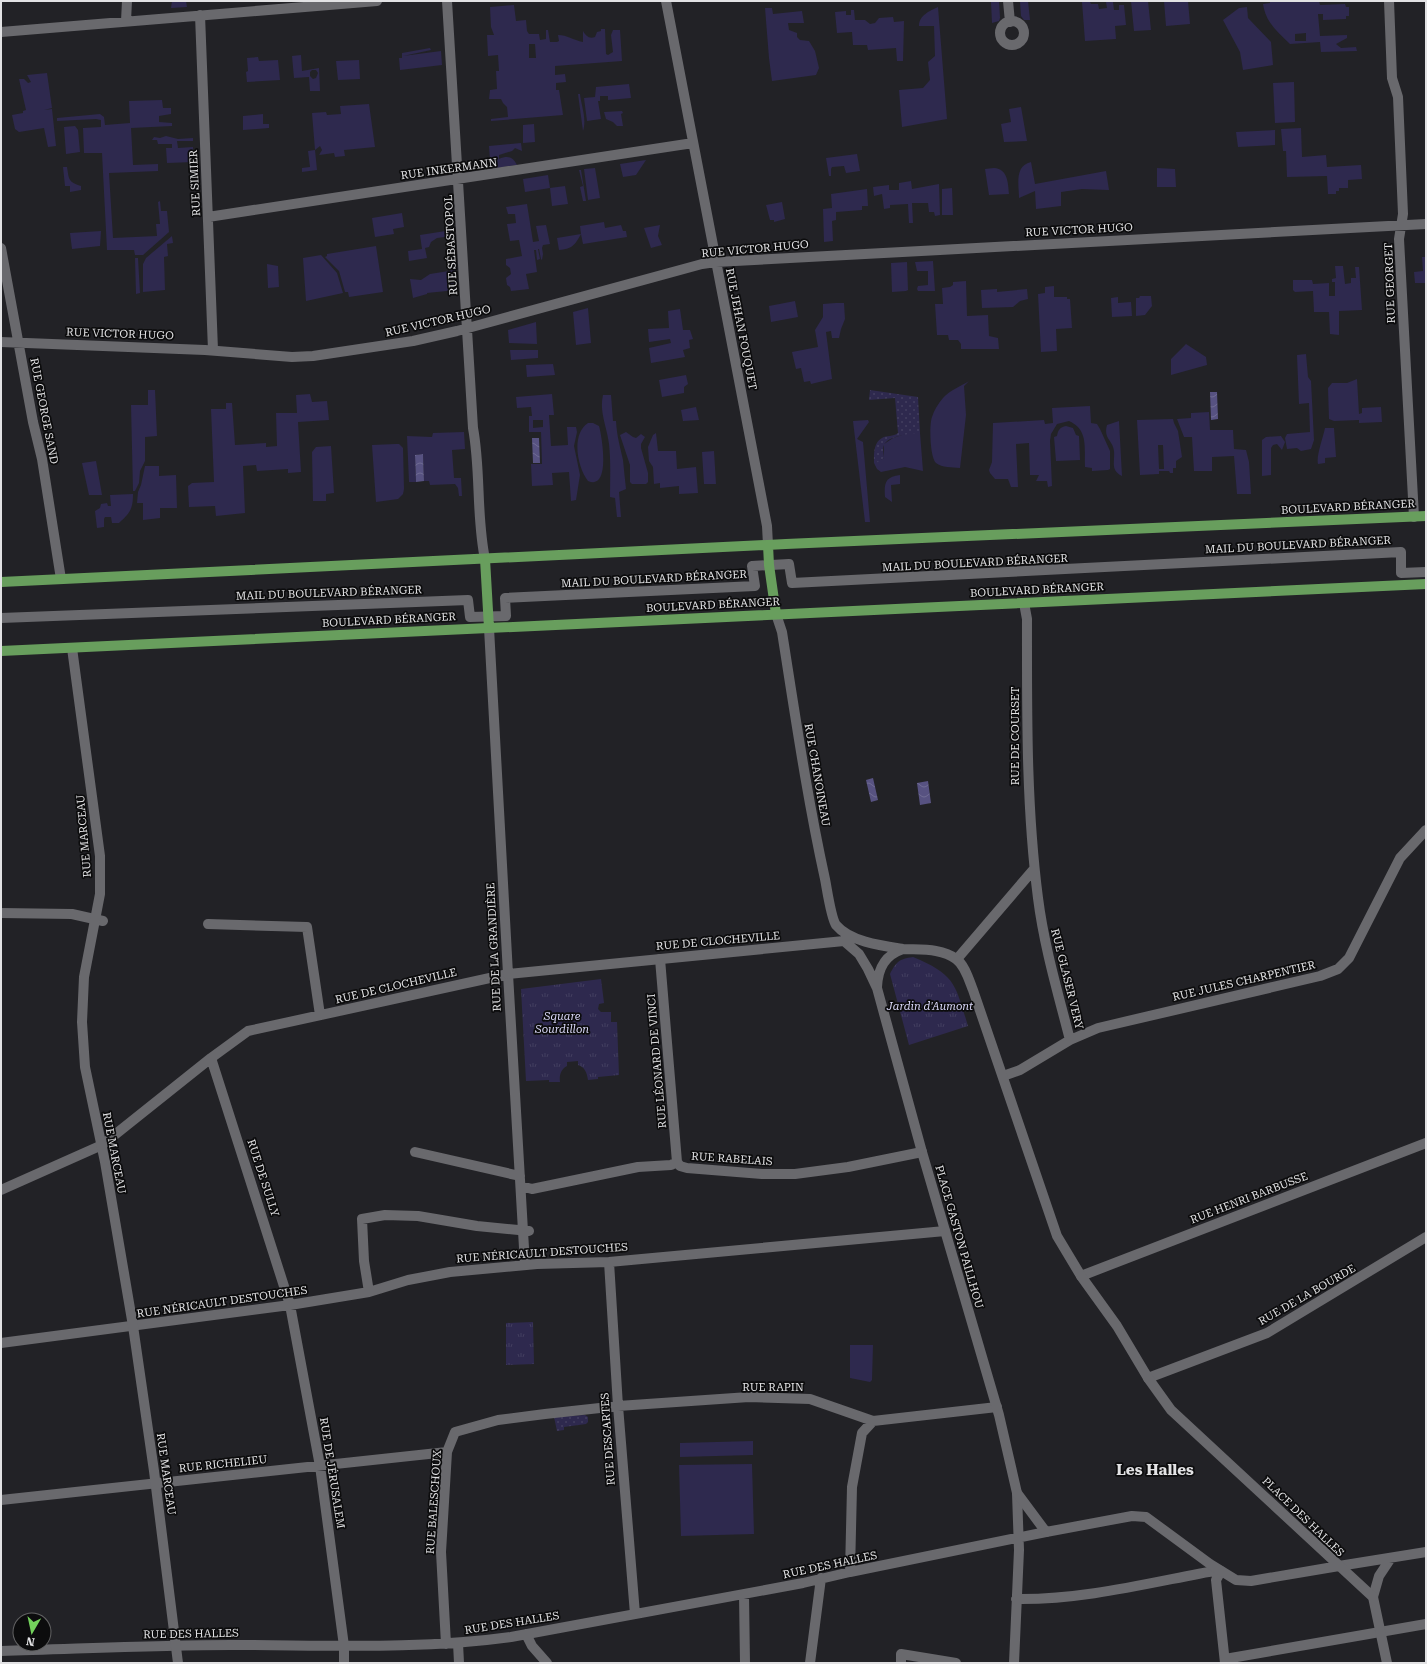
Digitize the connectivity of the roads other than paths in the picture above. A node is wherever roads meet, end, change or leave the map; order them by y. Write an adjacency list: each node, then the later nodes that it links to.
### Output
1 (127, 1): 9 (street)
2 (377, 1): 7 (street)
3 (447, 1): 13 (street, RUE SÉBASTOPOL)
4 (666, 1): 12 (street, RUE JEHAN FOUQUET)
5 (1008, 1): 10 (street)
6 (1389, 1): 16 (street, RUE GEORGET)
7 (299, 4): 8 (street)
8 (200, 15): 9 (street); 14 (street, RUE SIMIER)
9 (126, 21): 11 (street)
10 (1010, 22): 10 (street)
11 (1, 32)
12 (693, 144): 13 (street, RUE INKERMANN); 18 (street, RUE JEHAN FOUQUET)
13 (458, 180): 14 (street, RUE INKERMANN); 19 (street, RUE SÉBASTOPOL)
14 (208, 217): 22 (street, RUE SIMIER)
15 (1426, 224): 16 (street, RUE VICTOR HUGO)
16 (1402, 226): 18 (street, RUE VICTOR HUGO); 23 (street, RUE GEORGET)
17 (1, 248): 21 (street, RUE GEORGE SAND)
18 (716, 262): 19 (street, RUE VICTOR HUGO); 25 (street, RUE JEHAN FOUQUET)
19 (467, 328): 22 (street, RUE VICTOR HUGO); 26 (street, RUE SÉBASTOPOL)
20 (1, 342): 21 (street, RUE VICTOR HUGO)
21 (19, 343): 22 (street, RUE VICTOR HUGO); 29 (street, RUE GEORGE SAND)
22 (213, 350)
23 (1414, 517): 24 (main road, BOULEVARD BÉRANGER); 25 (main road, BOULEVARD BÉRANGER)
24 (1426, 517)
25 (768, 545): 26 (main road, BOULEVARD BÉRANGER); 27 (main road)
26 (485, 559): 29 (main road, BOULEVARD BÉRANGER); 34 (main road)
27 (769, 565): 28 (street, MAIL DU BOULEVARD BÉRANGER); 33 (main road); 34 (street, MAIL DU BOULEVARD BÉRANGER)
28 (1426, 572)
29 (61, 579): 30 (main road, BOULEVARD BÉRANGER)
30 (1, 582)
31 (1426, 584): 32 (main road, BOULEVARD BÉRANGER)
32 (1024, 602): 33 (main road, BOULEVARD BÉRANGER); 40 (street, RUE DE COURSET)
33 (776, 614): 36 (main road, BOULEVARD BÉRANGER); 45 (street, RUE CHANOINEAU)
34 (488, 617): 35 (street, MAIL DU BOULEVARD BÉRANGER); 36 (main road)
35 (1, 618)
36 (489, 628): 37 (main road, BOULEVARD BÉRANGER); 49 (street, RUE DE LA GRANDIÈRE)
37 (72, 648): 38 (main road, BOULEVARD BÉRANGER); 42 (street, RUE MARCEAU)
38 (1, 651)
39 (1426, 830): 52 (street, RUE JULES CHARPENTIER)
40 (1034, 869): 43 (street, RUE DE COURSET); 48 (street)
41 (1, 913): 42 (street)
42 (100, 921): 55 (street, RUE MARCEAU)
43 (1042, 923): 52 (street, RUE GLASER VERY)
44 (208, 924): 51 (street)
45 (845, 938): 46 (street); 47 (street, RUE DE CLOCHEVILLE); 50 (street, PLACE GASTON PAILLHOU)
46 (903, 949): 48 (street); 50 (street, PLACE GASTON PAILLHOU)
47 (660, 959): 49 (street, RUE DE CLOCHEVILLE); 59 (street, RUE LÉONARD DE VINCI)
48 (957, 959): 54 (street)
49 (508, 974): 51 (street, RUE DE CLOCHEVILLE); 60 (street, RUE DE LA GRANDIÈRE)
50 (877, 988): 58 (street, PLACE GASTON PAILLHOU)
51 (320, 1015): 53 (street, RUE DE CLOCHEVILLE)
52 (1070, 1040): 54 (street, RUE JULES CHARPENTIER)
53 (211, 1058): 55 (street, RUE DE CLOCHEVILLE); 70 (street, RUE DE SULLY)
54 (1003, 1076): 68 (street)
55 (104, 1143): 62 (street, RUE DE CLOCHEVILLE); 71 (street, RUE MARCEAU)
56 (1426, 1143): 68 (street, RUE HENRI BARBUSSE)
57 (415, 1152): 60 (street)
58 (922, 1152): 59 (street, RUE RABELAIS); 64 (street, PLACE GASTON PAILLHOU)
59 (677, 1162): 61 (street, RUE RABELAIS)
60 (520, 1176): 61 (street, RUE DE LA GRANDIÈRE)
61 (521, 1186): 63 (street, RUE DE LA GRANDIÈRE)
62 (1, 1190)
63 (527, 1231): 67 (street, RUE DE LA GRANDIÈRE); 69 (street)
64 (945, 1232): 66 (street, RUE NÉRICAULT DESTOUCHES); 75 (street, PLACE GASTON PAILLHOU)
65 (1426, 1237): 73 (street, RUE DE LA BOURDE)
66 (609, 1262): 67 (street, RUE NÉRICAULT DESTOUCHES); 74 (street, RUE DESCARTES)
67 (525, 1265): 69 (street, RUE NÉRICAULT DESTOUCHES)
68 (1081, 1276): 73 (street)
69 (369, 1292): 70 (street, RUE NÉRICAULT DESTOUCHES)
70 (290, 1305): 71 (street, RUE NÉRICAULT DESTOUCHES); 78 (street, RUE DE JÉRUSALEM)
71 (133, 1326): 72 (street, RUE NÉRICAULT DESTOUCHES); 79 (street, RUE MARCEAU)
72 (1, 1343)
73 (1148, 1378): 86 (street, PLACE DES HALLES)
74 (618, 1406): 76 (street, RUE RAPIN); 77 (street, RUE BALESCHOUX); 93 (street, RUE DESCARTES)
75 (997, 1407): 76 (street, RUE RAPIN); 80 (street, PLACE GASTON PAILLHOU)
76 (873, 1421): 88 (street)
77 (447, 1452): 78 (street, RUE RICHELIEU); 98 (street, RUE BALESCHOUX)
78 (320, 1466): 79 (street, RUE RICHELIEU); 100 (street, RUE DE JÉRUSALEM)
79 (156, 1484): 81 (street, RUE RICHELIEU); 99 (street, RUE MARCEAU)
80 (1017, 1493): 82 (street, PLACE GASTON PAILLHOU); 83 (street, PLACE GASTON PAILLHOU)
81 (1, 1500)
82 (1046, 1532): 83 (street, PLACE DES HALLES); 87 (street, PLACE DES HALLES)
83 (1019, 1538): 88 (street, RUE DES HALLES); 92 (street, PLACE GASTON PAILLHOU)
84 (1426, 1552): 85 (street)
85 (1391, 1558): 86 (street); 91 (street)
86 (1338, 1566): 87 (street, PLACE DES HALLES); 91 (street)
87 (1220, 1570): 92 (street); 102 (street)
88 (850, 1572): 89 (street, RUE DES HALLES)
89 (822, 1578): 90 (street, RUE DES HALLES); 108 (street)
90 (744, 1595): 93 (street, RUE DES HALLES); 107 (street)
91 (1373, 1597): 95 (street)
92 (1016, 1599): 111 (street, PLACE GASTON PAILLHOU)
93 (634, 1614): 96 (street, RUE DES HALLES)
94 (1426, 1624): 95 (street)
95 (1380, 1632): 102 (street); 112 (street)
96 (526, 1634): 97 (street, RUE DES HALLES); 106 (street)
97 (458, 1643): 98 (street, RUE DES HALLES); 105 (street)
98 (446, 1644): 100 (street, RUE DES HALLES)
99 (176, 1646): 100 (street, RUE DES HALLES); 101 (street, RUE DES HALLES); 103 (street, RUE MARCEAU)
100 (344, 1646): 104 (street, RUE DE JÉRUSALEM)
101 (1, 1651)
102 (1225, 1661)
103 (178, 1663)
104 (344, 1663)
105 (460, 1663)
106 (547, 1663)
107 (744, 1663)
108 (810, 1663)
109 (901, 1663): 110 (street)
110 (956, 1663)
111 (1014, 1663)
112 (1387, 1663)

